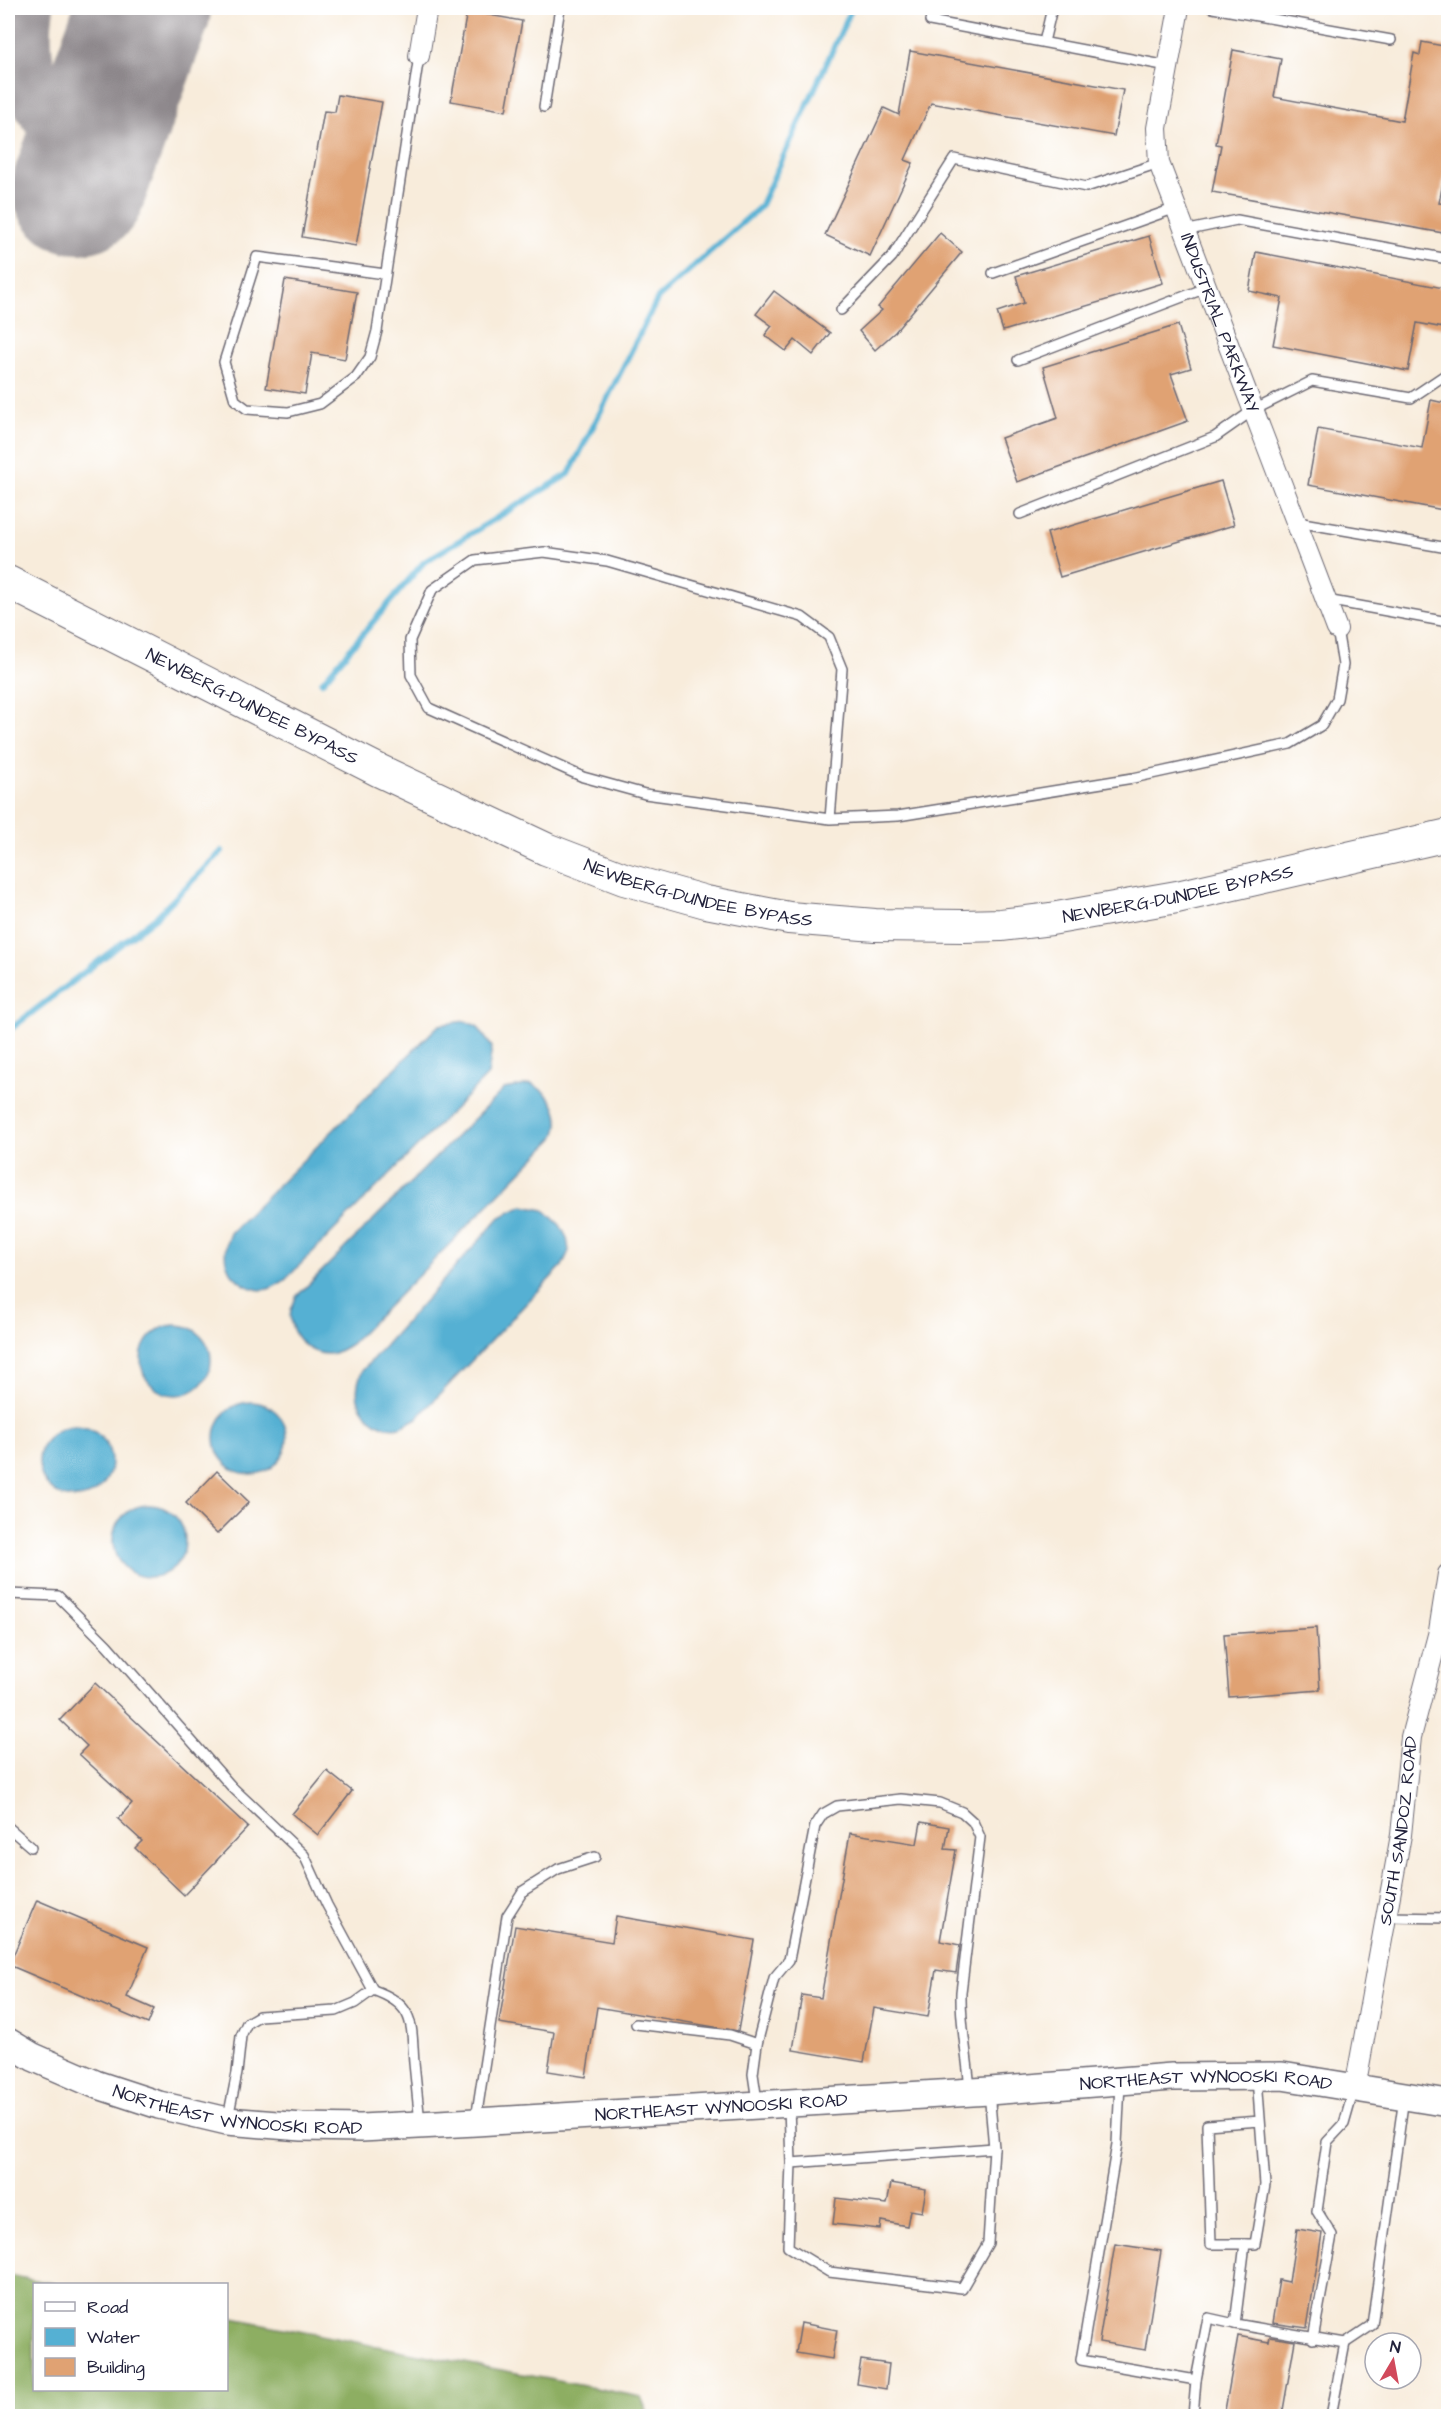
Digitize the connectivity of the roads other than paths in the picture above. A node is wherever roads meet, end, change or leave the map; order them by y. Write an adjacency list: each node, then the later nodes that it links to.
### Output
1 (427, 8): 9 (street)
2 (560, 8): 11 (lane)
3 (933, 8): 8 (lane)
4 (1052, 8): 8 (lane)
5 (1179, 8): 10 (street, INDUSTRIAL PARKWAY)
6 (1213, 8): 7 (lane)
7 (1391, 40)
8 (1044, 42): 10 (lane)
9 (419, 56): 17 (lane)
10 (1168, 66): 12 (street, INDUSTRIAL PARKWAY)
11 (544, 107)
12 (1159, 162): 13 (street, INDUSTRIAL PARKWAY); 19 (lane)
13 (1176, 208): 14 (street, INDUSTRIAL PARKWAY); 16 (lane)
14 (1184, 231): 15 (lane); 18 (street, INDUSTRIAL PARKWAY)
15 (1449, 259)
16 (993, 273)
17 (385, 274): 17 (lane)
18 (1206, 288): 20 (lane); 22 (street, INDUSTRIAL PARKWAY)
19 (841, 310)
20 (1018, 360)
21 (1449, 374): 22 (lane)
22 (1252, 411): 23 (lane); 24 (street, INDUSTRIAL PARKWAY)
23 (1020, 514)
24 (1295, 522): 25 (lane); 27 (street, INDUSTRIAL PARKWAY)
25 (1449, 548)
26 (8, 582): 31 (highway, NEWBERG-DUNDEE BYPASS)
27 (1326, 600): 28 (lane); 29 (street, INDUSTRIAL PARKWAY)
28 (1449, 622)
29 (1337, 629): 30 (lane)
30 (830, 819): 30 (lane)
31 (1449, 835)
32 (1449, 1574): 34 (street, SOUTH SANDOZ ROAD)
33 (8, 1594): 40 (lane)
34 (1444, 1632): 38 (street, SOUTH SANDOZ ROAD)
35 (8, 1827): 36 (lane)
36 (32, 1846)
37 (595, 1857): 54 (lane)
38 (1386, 1917): 39 (lane); 46 (street, SOUTH SANDOZ ROAD)
39 (1449, 1918)
40 (373, 1990): 52 (lane); 55 (lane)
41 (636, 2024): 43 (lane)
42 (8, 2042): 52 (main road, NORTHEAST WYNOOSKI ROAD)
43 (757, 2044): 47 (lane); 51 (lane)
44 (1257, 2076): 45 (main road, NORTHEAST WYNOOSKI ROAD); 46 (main road, NORTHEAST WYNOOSKI ROAD); 53 (lane)
45 (1120, 2081): 47 (main road, NORTHEAST WYNOOSKI ROAD); 62 (lane)
46 (1355, 2088): 48 (main road, NORTHEAST WYNOOSKI ROAD); 60 (lane)
47 (979, 2091): 49 (main road, NORTHEAST WYNOOSKI ROAD); 56 (lane)
48 (1405, 2095): 50 (main road, NORTHEAST WYNOOSKI ROAD); 61 (lane)
49 (788, 2102): 51 (main road, NORTHEAST WYNOOSKI ROAD); 57 (lane)
50 (1449, 2103)
51 (758, 2104): 54 (main road, NORTHEAST WYNOOSKI ROAD)
52 (227, 2121): 55 (main road, NORTHEAST WYNOOSKI ROAD)
53 (1260, 2121): 58 (lane); 58 (lane)
54 (476, 2122): 55 (main road, NORTHEAST WYNOOSKI ROAD)
55 (420, 2125)
56 (994, 2148): 57 (lane); 57 (lane)
57 (791, 2163)
58 (1245, 2244): 59 (lane)
59 (1235, 2324): 60 (lane); 62 (lane)
60 (1313, 2338): 61 (lane)
61 (1345, 2343): 64 (lane)
62 (1196, 2380): 63 (lane)
63 (1193, 2416)
64 (1331, 2416)

